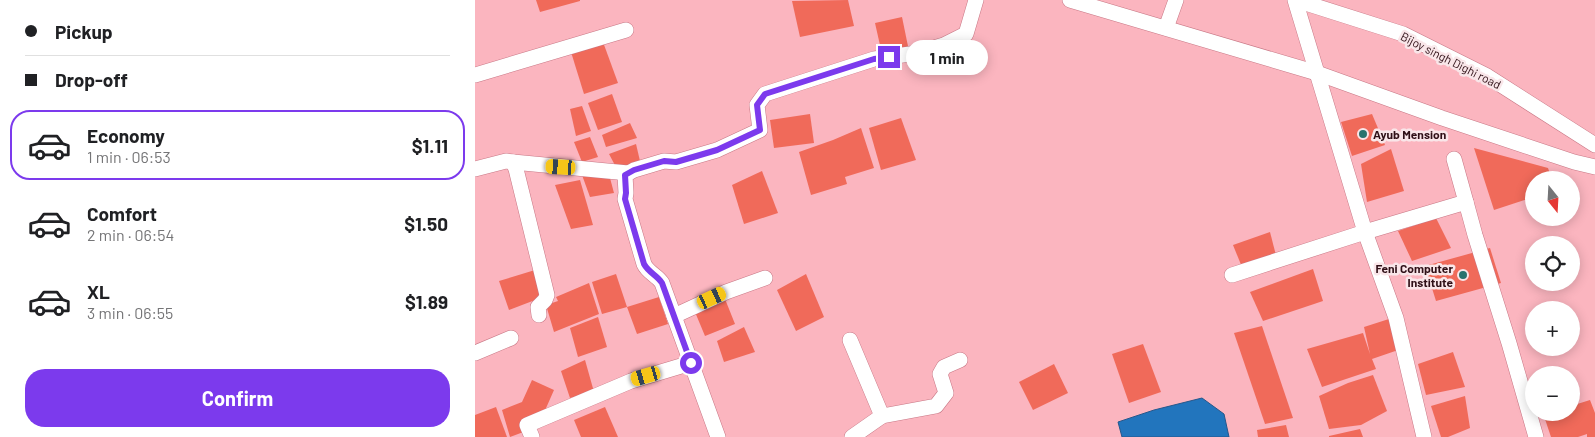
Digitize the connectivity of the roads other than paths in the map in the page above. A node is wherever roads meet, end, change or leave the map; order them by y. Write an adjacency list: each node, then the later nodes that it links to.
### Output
1 (976, 0): 14 (street)
2 (1070, 0): 5 (street)
3 (1176, 0): 5 (street)
4 (1295, 0): 7 (street); 9 (street, Bijoy singh Dighi road)
5 (1166, 28): 7 (street)
6 (626, 30): 8 (street)
7 (1317, 73): 12 (street); 16 (street)
8 (475, 75)
9 (1595, 145)
10 (1454, 159): 15 (street)
11 (513, 162): 13 (street); 14 (street); 19 (street)
12 (1595, 167)
13 (475, 169)
14 (628, 172): 20 (street)
15 (1466, 202): 16 (street); 31 (street)
16 (1365, 232): 17 (street); 30 (street)
17 (1232, 275)
18 (765, 278): 20 (street)
19 (539, 315)
20 (675, 316): 25 (street)
21 (511, 338): 23 (street)
22 (850, 340): 26 (street)
23 (475, 353)
24 (961, 360): 26 (street)
25 (691, 363): 27 (street); 28 (street)
26 (882, 416): 29 (street)
27 (532, 437)
28 (718, 437)
29 (852, 437)
30 (1424, 437)
31 (1536, 437)

